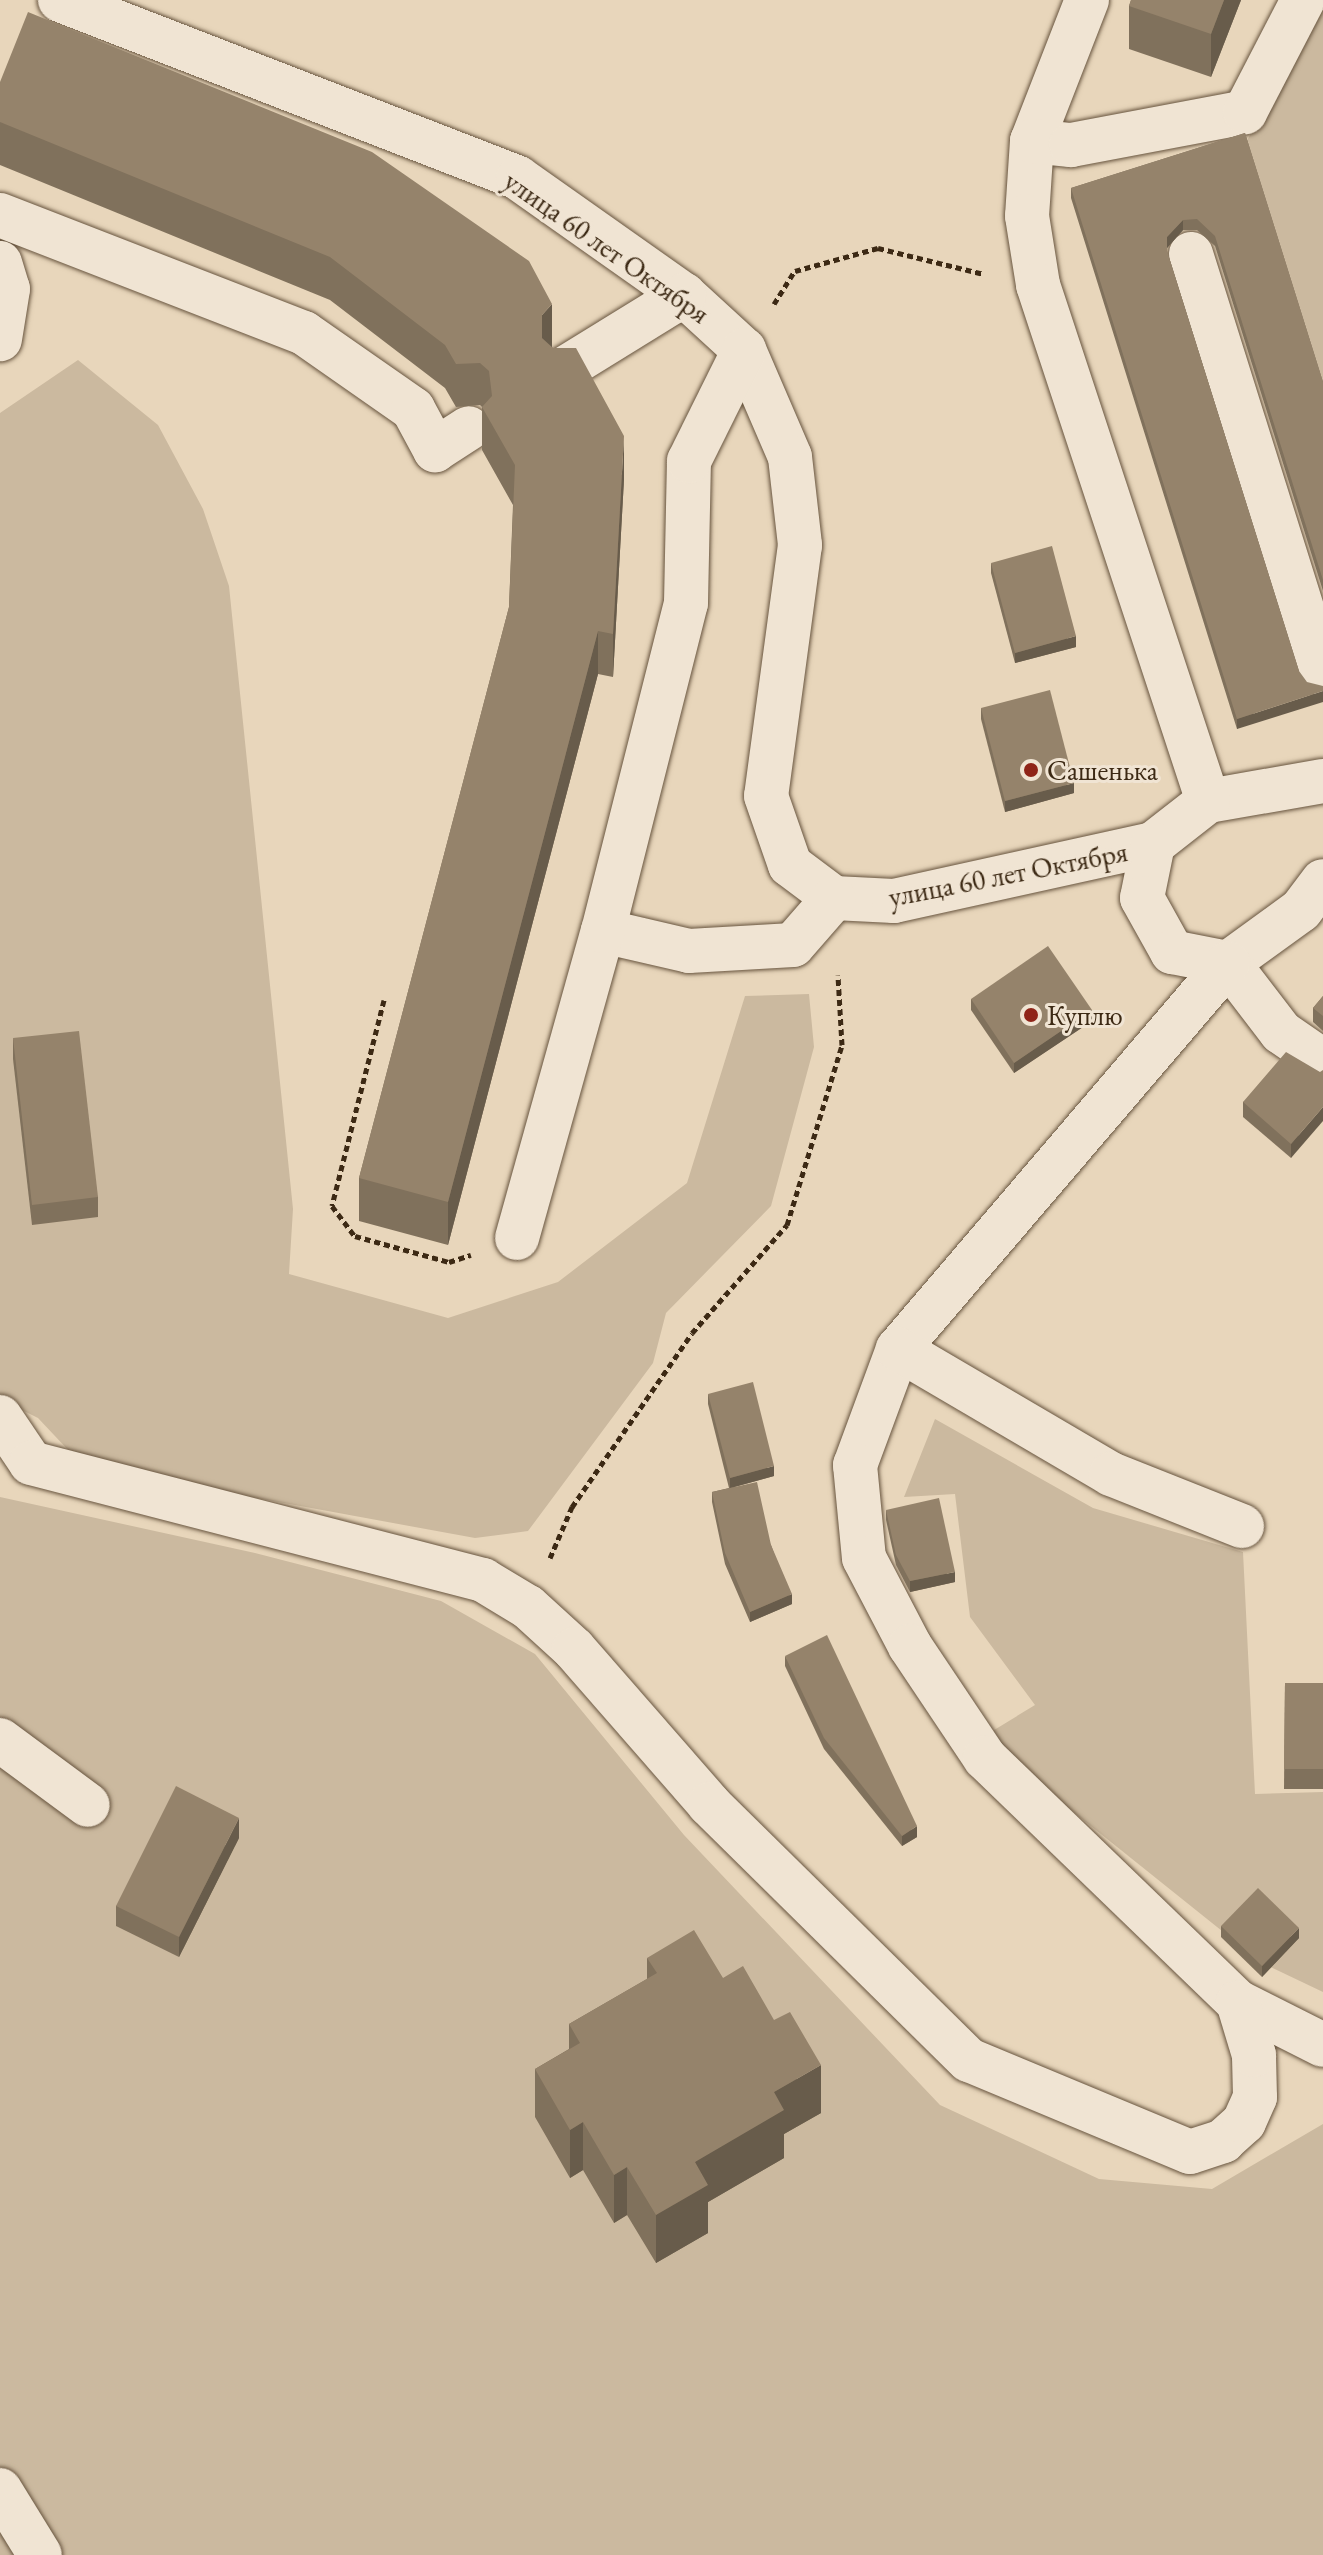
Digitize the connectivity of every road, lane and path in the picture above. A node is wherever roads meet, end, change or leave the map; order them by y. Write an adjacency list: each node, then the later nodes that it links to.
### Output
1 (60, 0): 9 (street, улица 60 лет Октября)
2 (1087, 0): 4 (street)
3 (1303, 0): 4 (street)
4 (1032, 141): 16 (street)
5 (0, 215): 13 (street)
6 (1191, 254): 14 (street)
7 (0, 263): 10 (street)
8 (993, 277): 11 (path)
9 (684, 295): 11 (street, улица 60 лет Октября); 12 (street)
10 (0, 339)
11 (744, 350): 19 (street, улица 60 лет Октября); 20 (street)
12 (564, 369)
13 (469, 428)
14 (1323, 674)
15 (1323, 781): 16 (street)
16 (1208, 801): 17 (street)
17 (1153, 844): 19 (street, улица 60 лет Октября); 21 (street)
18 (1323, 881): 21 (street)
19 (834, 898): 20 (street); 29 (path)
20 (603, 931): 24 (street)
21 (1228, 963): 23 (street); 25 (street)
22 (384, 1000): 24 (path)
23 (1323, 1061)
24 (517, 1238)
25 (898, 1349): 28 (street); 32 (street)
26 (0, 1417): 27 (street)
27 (10, 1469): 29 (street)
28 (1242, 1526)
29 (528, 1607): 32 (street)
30 (0, 1740): 31 (street)
31 (88, 1805)
32 (1238, 2002): 33 (street)
33 (1323, 2045)
34 (0, 2490): 35 (street)
35 (40, 2555)

